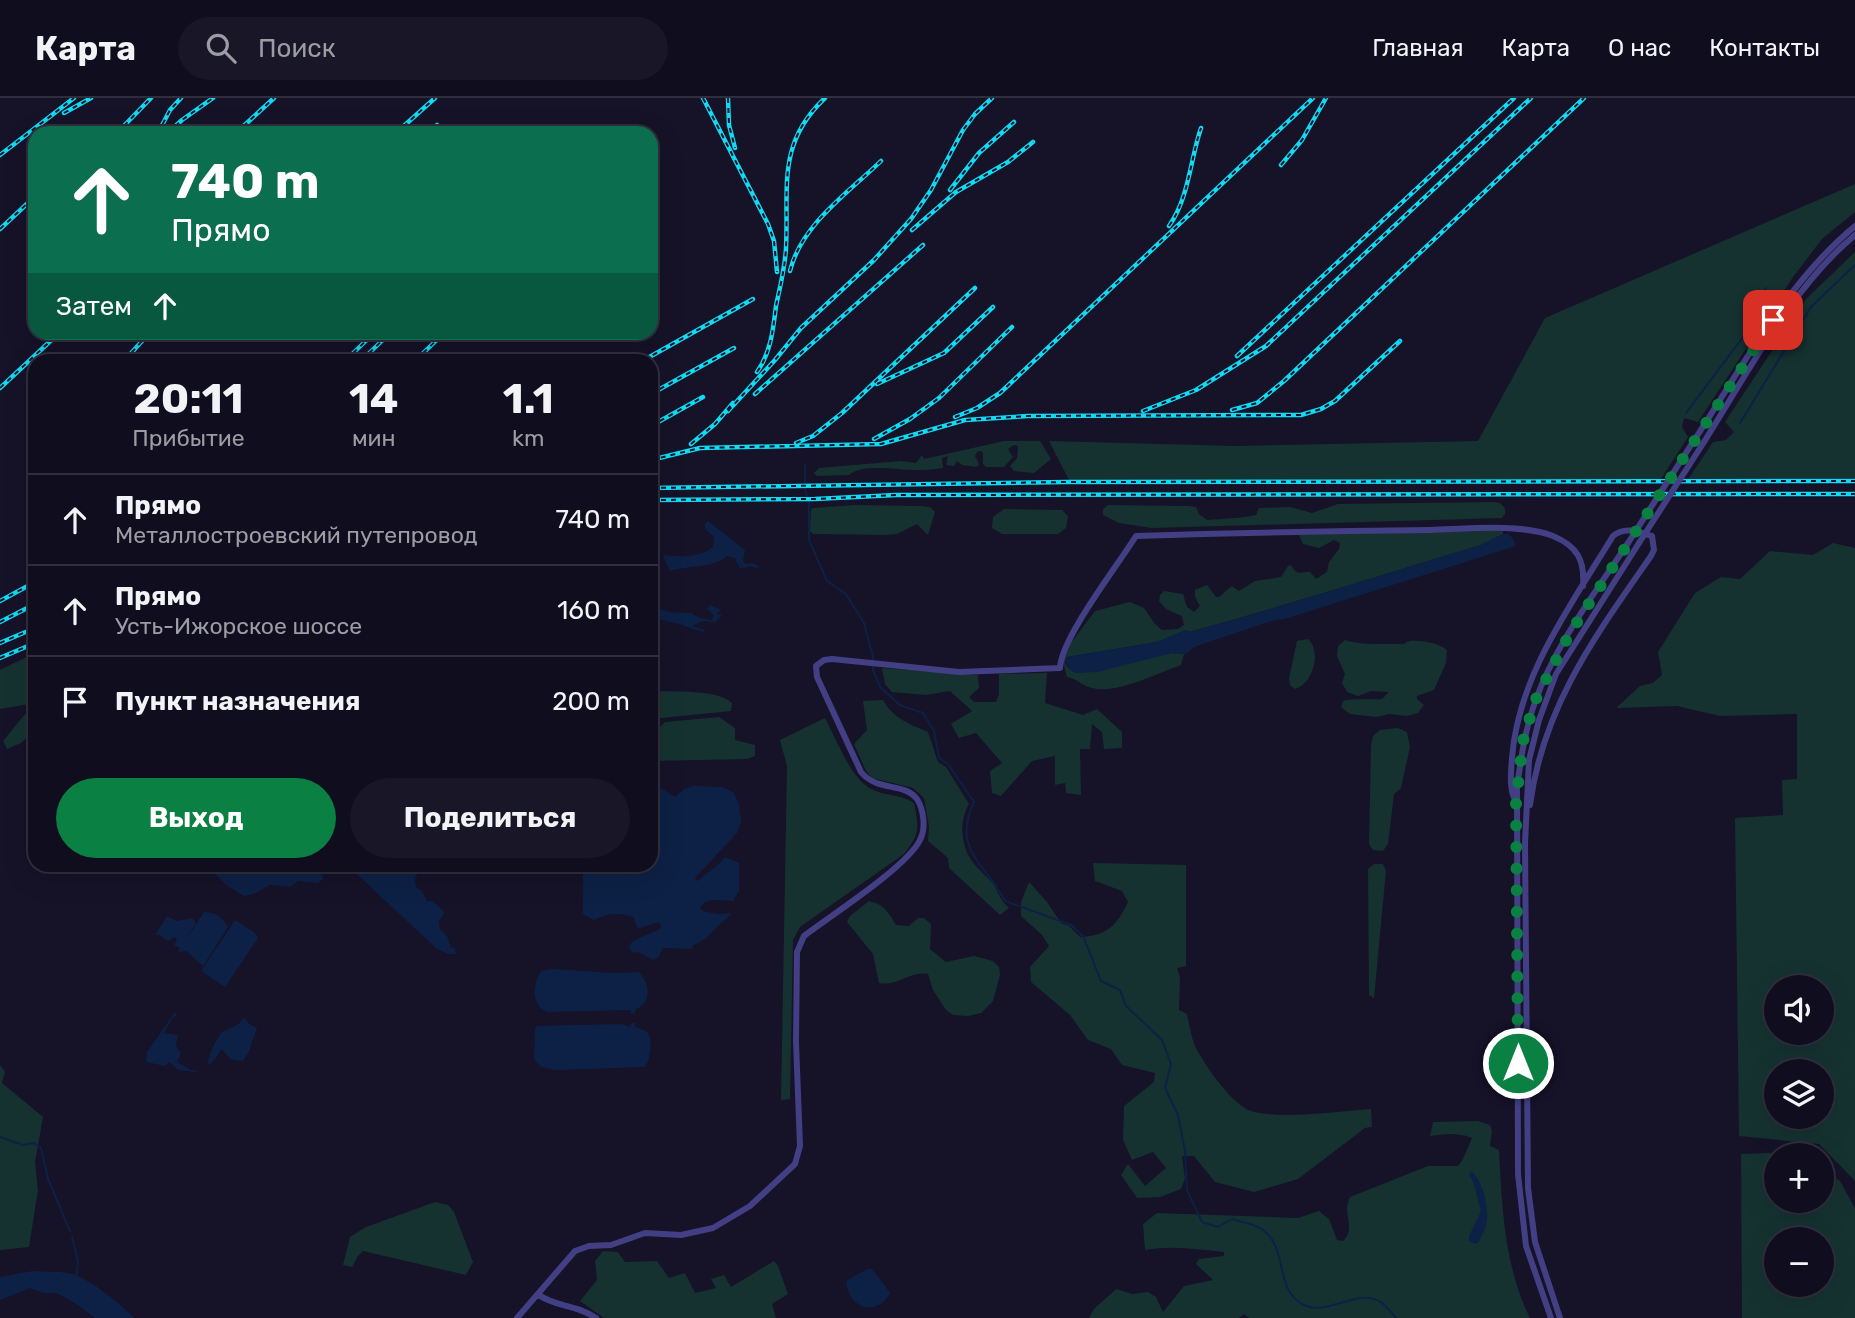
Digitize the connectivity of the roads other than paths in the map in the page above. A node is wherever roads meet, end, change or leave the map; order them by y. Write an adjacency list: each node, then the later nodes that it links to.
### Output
1 (1855, 226): 6 (street, bridge)
2 (1855, 235): 7 (street, bridge)
3 (1581, 560): 4 (street); 5 (street); 8 (street)
4 (1598, 560): 5 (street); 7 (street)
5 (1583, 586): 6 (street)
6 (1516, 802): 11 (street)
7 (1525, 816): 12 (street)
8 (539, 1295): 9 (street); 10 (street)
9 (517, 1318)
10 (596, 1318)
11 (1551, 1318)
12 (1560, 1318)

